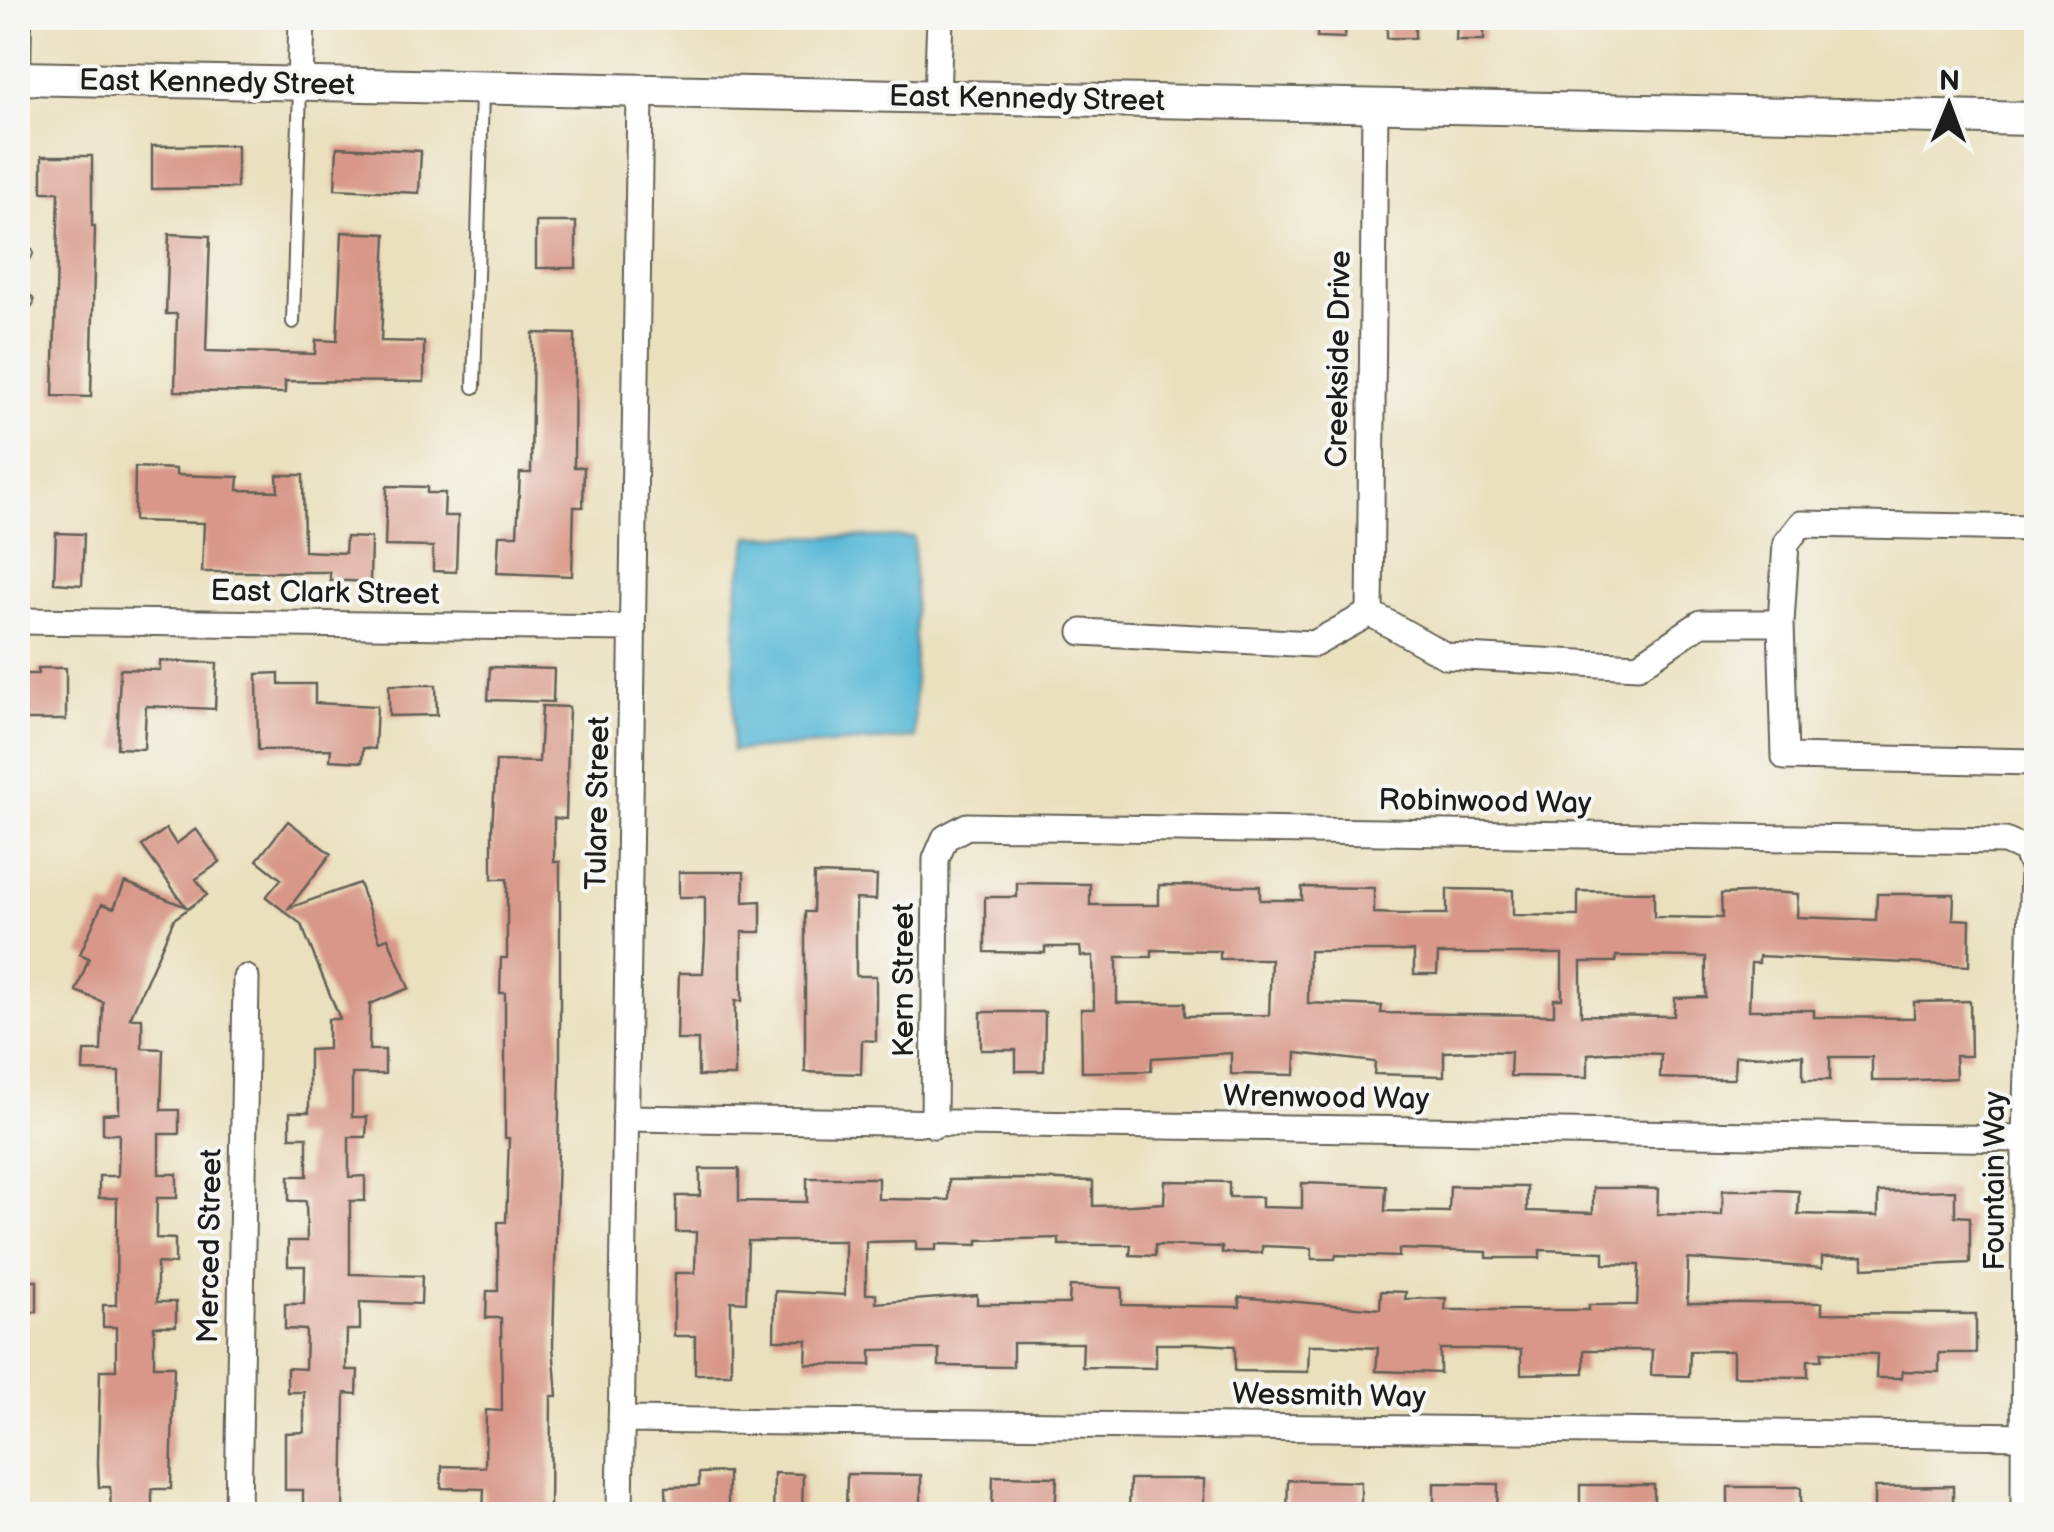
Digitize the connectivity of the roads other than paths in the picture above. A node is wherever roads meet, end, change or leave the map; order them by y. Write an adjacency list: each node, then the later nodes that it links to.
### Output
1 (26, 18): 4 (lane)
2 (302, 18): 5 (street)
3 (940, 18): 8 (street)
4 (21, 78): 5 (street, East Kennedy Street)
5 (300, 84): 6 (street, East Kennedy Street); 11 (lane)
6 (482, 88): 7 (street, East Kennedy Street); 12 (lane)
7 (640, 92): 8 (street, East Kennedy Street); 17 (street, Tulare Street)
8 (938, 96): 9 (street, East Kennedy Street)
9 (1375, 106): 10 (street, East Kennedy Street); 14 (street, Creekside Drive)
10 (2036, 119)
11 (292, 322)
12 (474, 386)
13 (2036, 528): 16 (street)
14 (1370, 612): 16 (street); 18 (street)
15 (18, 621): 17 (street, East Clark Street)
16 (1781, 624): 19 (street)
17 (632, 628): 23 (street, Tulare Street)
18 (1082, 632)
19 (2036, 762)
20 (944, 838): 21 (street, Robinwood Way); 24 (street, Kern Street)
21 (2025, 850): 25 (street, Fountain Way)
22 (246, 978): 28 (street, Merced Street)
23 (625, 1118): 24 (street, Wrenwood Way); 26 (street, Tulare Street)
24 (934, 1125): 25 (street, Wrenwood Way)
25 (2025, 1139): 27 (street, Fountain Way)
26 (622, 1420): 27 (street, Wessmith Way); 29 (street, Tulare Street)
27 (2031, 1436): 30 (street, Fountain Way)
28 (238, 1514)
29 (620, 1514)
30 (2024, 1514)

